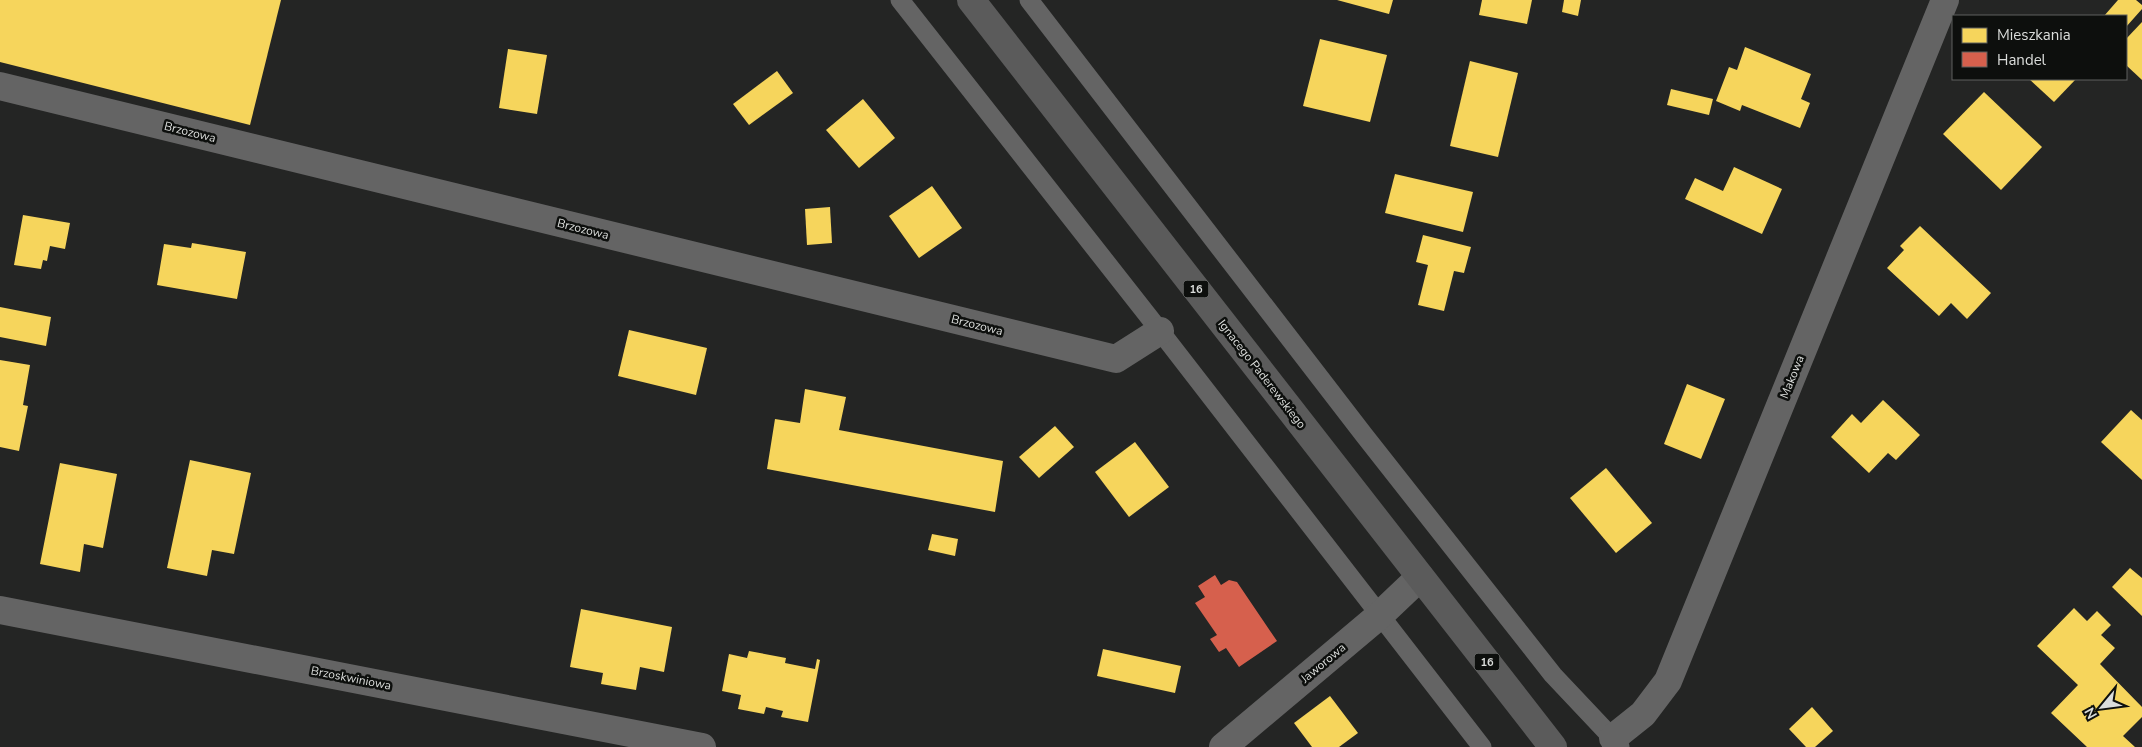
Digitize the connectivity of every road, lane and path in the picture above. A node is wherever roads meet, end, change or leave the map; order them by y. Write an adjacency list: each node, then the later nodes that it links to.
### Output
1 (900, 0): 6 (lane)
2 (971, 0): 7 (main road, Ignacego Paderewskiego / 16)
3 (1029, 0): 10 (lane)
4 (1945, 0): 10 (street, Makowa)
5 (0, 86): 6 (street, Brzozowa)
6 (1160, 330): 9 (lane)
7 (1420, 577): 9 (street, Jaworowa); 14 (main road, Ignacego Paderewskiego / 16)
8 (0, 610): 11 (street, Brzoskwiniowa)
9 (1380, 615): 12 (street, Jaworowa); 13 (lane)
10 (1617, 742)
11 (702, 747)
12 (1223, 747)
13 (1482, 747)
14 (1553, 747)

